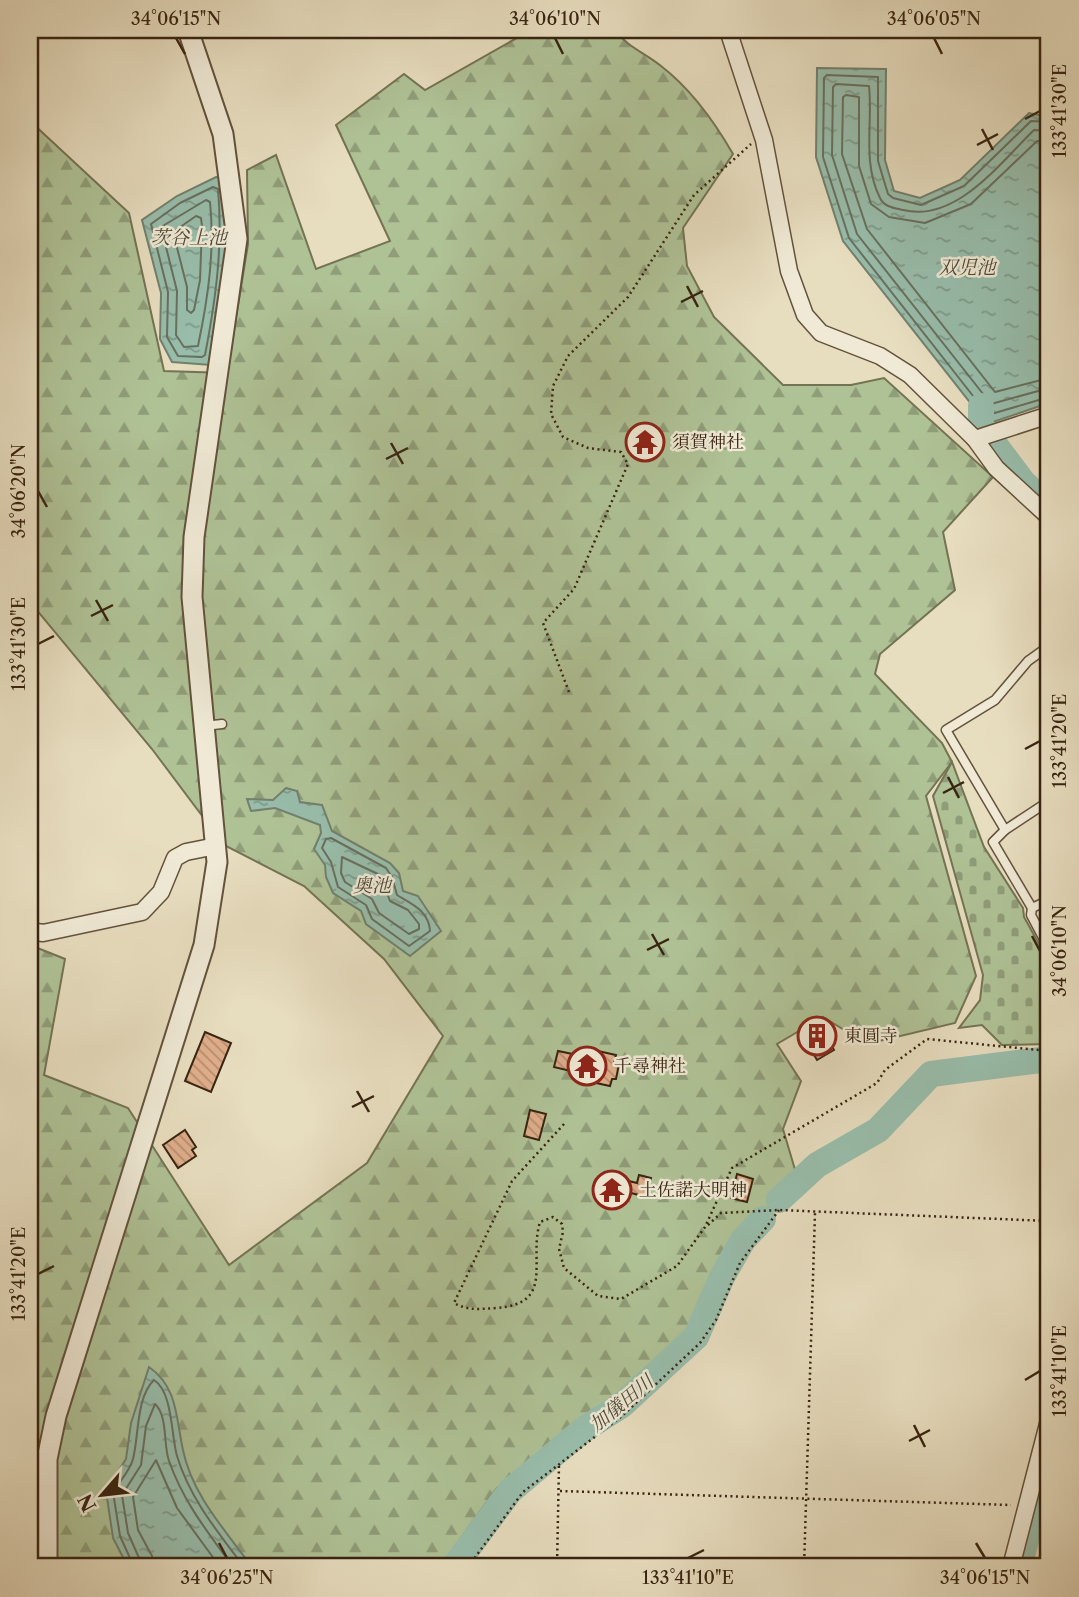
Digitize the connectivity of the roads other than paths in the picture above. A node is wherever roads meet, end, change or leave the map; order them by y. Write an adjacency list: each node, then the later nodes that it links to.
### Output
1 (188, 30): 9 (street)
2 (728, 30): 4 (street)
3 (1049, 415): 4 (street)
4 (975, 439): 5 (street)
5 (1049, 517)
6 (1049, 646): 8 (lane)
7 (1049, 801): 8 (lane)
8 (1005, 830): 11 (lane)
9 (216, 846): 12 (street); 15 (street)
10 (1049, 900): 11 (lane)
11 (1032, 908): 13 (lane)
12 (30, 931)
13 (1049, 949)
14 (1049, 1420): 16 (street)
15 (47, 1567)
16 (1011, 1567)

